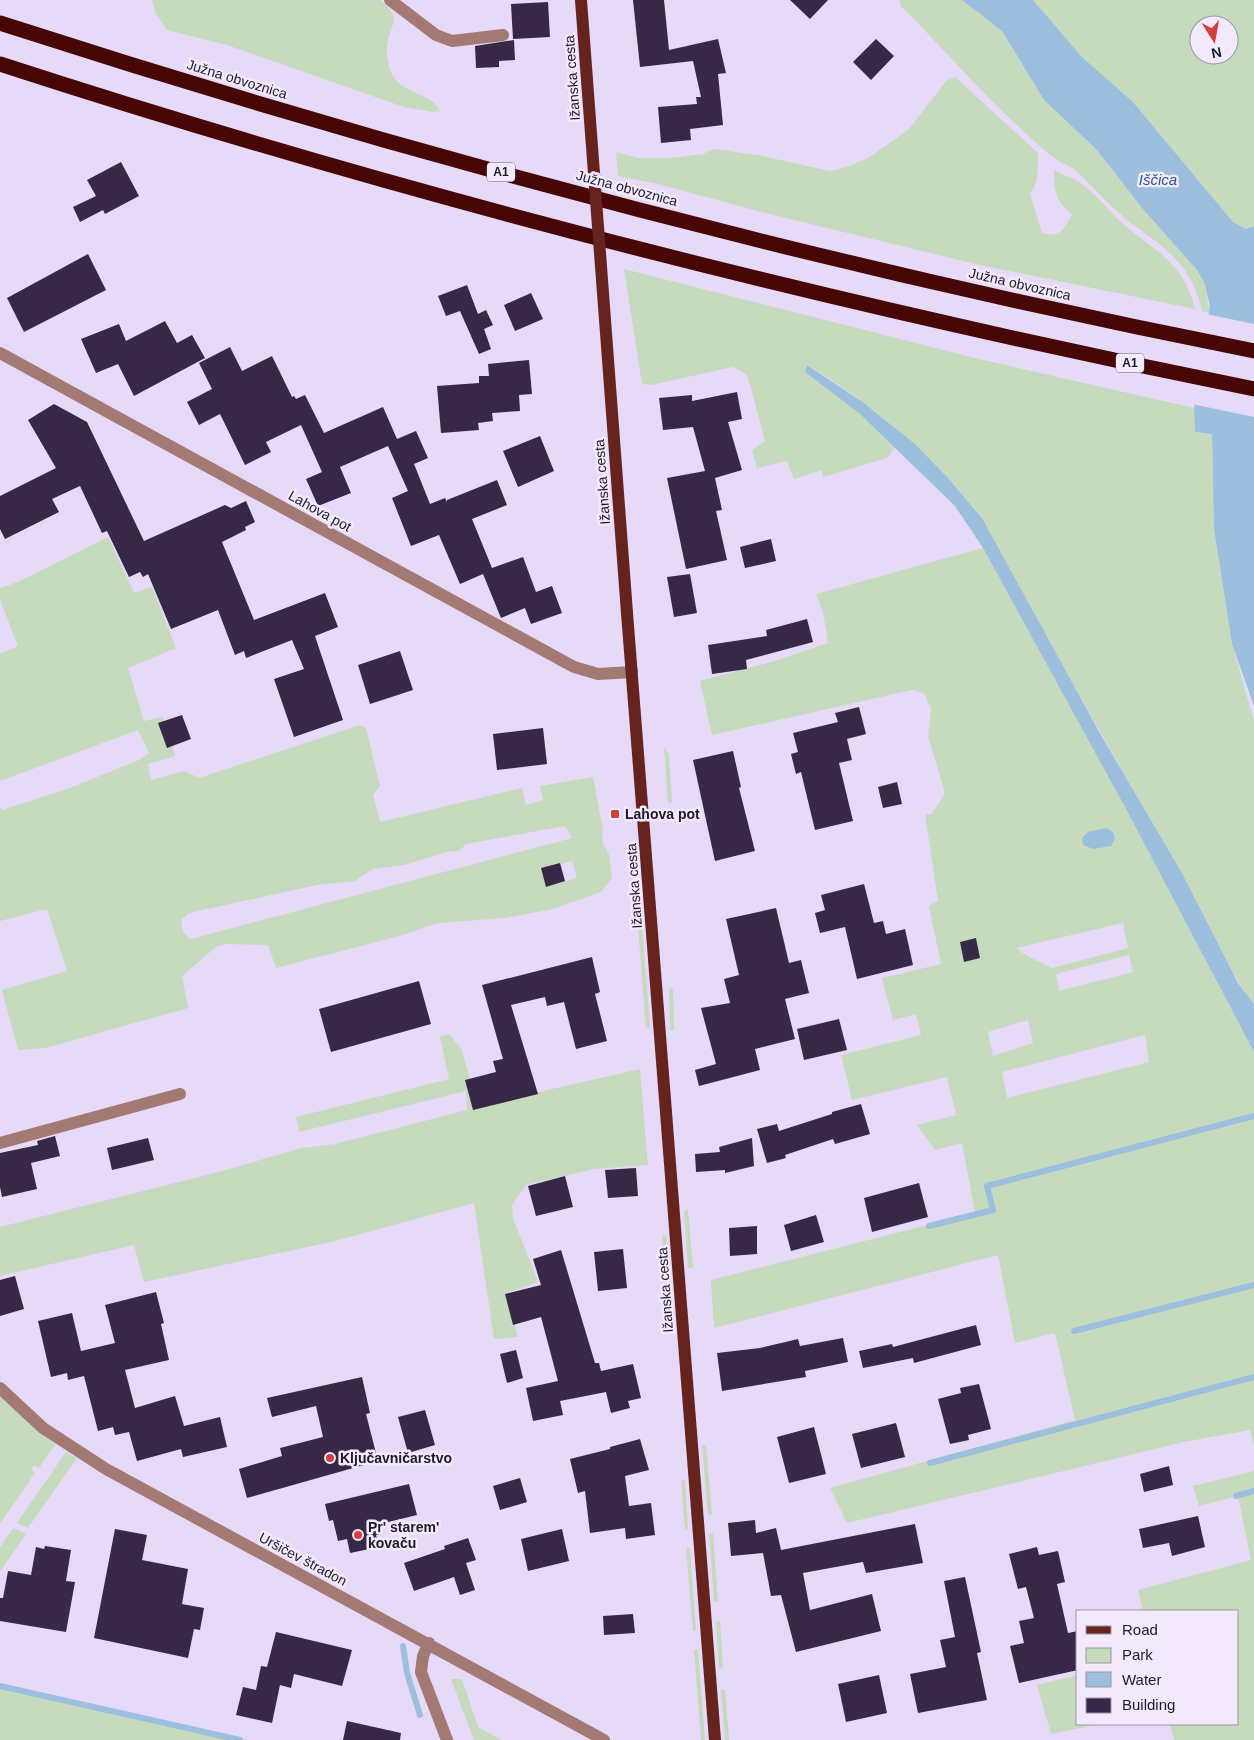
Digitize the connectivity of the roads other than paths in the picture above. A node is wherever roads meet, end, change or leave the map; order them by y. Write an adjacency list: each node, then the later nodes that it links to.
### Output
1 (581, 0): 9 (main road, Ižanska cesta, bridge)
2 (394, 1): 4 (street)
3 (0, 23): 6 (highway, Južna obvoznica / A1)
4 (503, 35)
5 (0, 64): 8 (highway, A1)
6 (1254, 351)
7 (0, 353): 9 (street, Lahova pot)
8 (1254, 389)
9 (632, 672): 16 (main road, Ižanska cesta)
10 (180, 1094): 11 (street)
11 (0, 1143)
12 (0, 1388): 13 (street, Uršičev štradon)
13 (429, 1643): 14 (street); 15 (street, Uršičev štradon)
14 (447, 1740)
15 (604, 1740)
16 (715, 1740)

